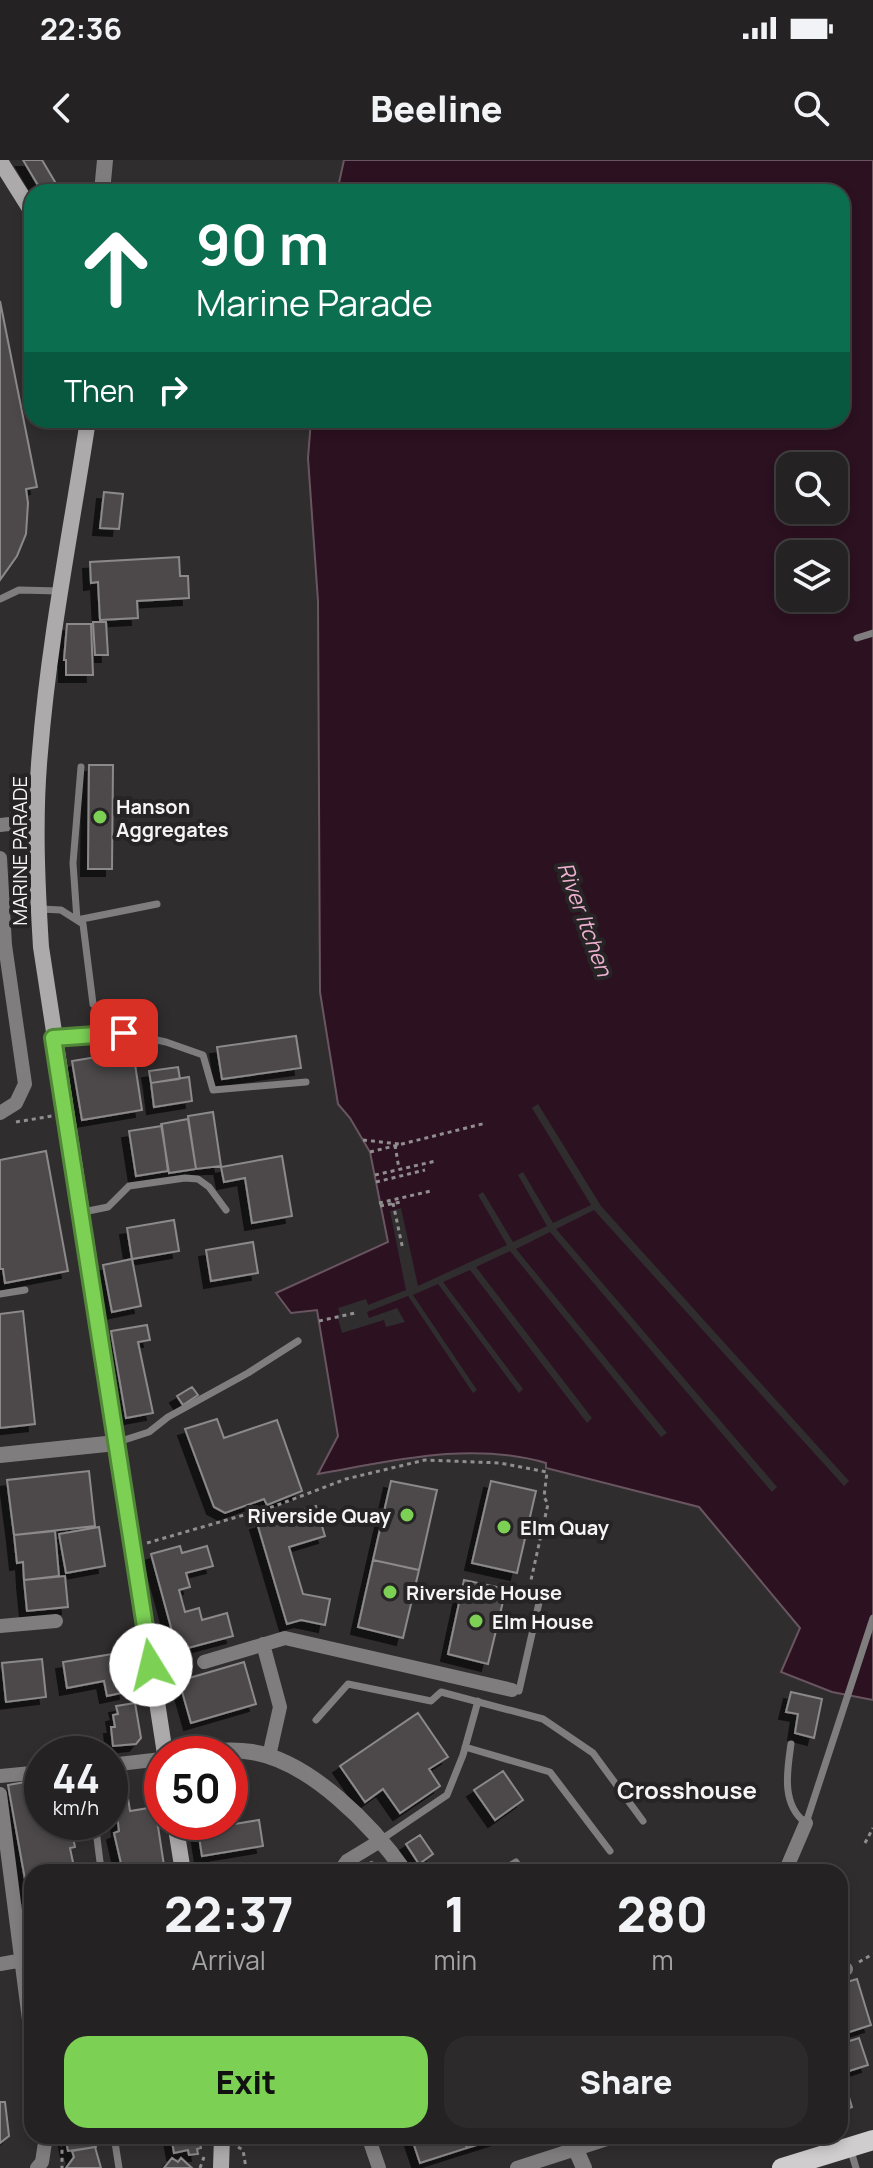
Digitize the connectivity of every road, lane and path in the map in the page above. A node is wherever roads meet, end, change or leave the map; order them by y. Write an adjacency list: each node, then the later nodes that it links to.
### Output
1 (105, 160): 3 (street)
2 (0, 161): 4 (main road)
3 (103, 184)
4 (24, 199)
5 (87, 428): 6 (main road, MARINE PARADE)
6 (59, 591): 7 (lane); 11 (main road, MARINE PARADE)
7 (0, 599)
8 (873, 633): 9 (lane)
9 (857, 638)
10 (81, 767): 16 (lane)
11 (36, 821): 12 (street); 15 (main road, MARINE PARADE)
12 (0, 825)
13 (0, 858): 20 (street)
14 (157, 904): 16 (lane)
15 (39, 908): 16 (lane); 18 (main road, MARINE PARADE)
16 (77, 920): 17 (lane)
17 (93, 1004)
18 (53, 1038): 19 (lane); 21 (main road, MARINE PARADE)
19 (306, 1082)
20 (3, 1112): 21 (path)
21 (65, 1114): 36 (main road, MARINE PARADE)
22 (486, 1123): 24 (path)
23 (363, 1140): 24 (path)
24 (401, 1144): 25 (path)
25 (395, 1145): 26 (path); 28 (path)
26 (370, 1152)
27 (436, 1161): 28 (path)
28 (399, 1170): 30 (path)
29 (425, 1170): 31 (path)
30 (375, 1175)
31 (376, 1182)
32 (431, 1191): 34 (path)
33 (401, 1202): 34 (path)
34 (393, 1203): 37 (path)
35 (226, 1210): 36 (lane)
36 (81, 1212): 43 (main road, MARINE PARADE)
37 (403, 1250)
38 (25, 1290): 39 (lane)
39 (0, 1294)
40 (355, 1313): 41 (path)
41 (319, 1321)
42 (298, 1341): 43 (lane)
43 (116, 1443): 44 (street); 46 (main road, MARINE PARADE)
44 (0, 1455)
45 (544, 1497): 46 (path)
46 (132, 1547): 56 (main road, MARINE PARADE)
47 (529, 1591): 53 (lane)
48 (873, 1618): 65 (lane)
49 (56, 1621): 50 (street)
50 (0, 1626)
51 (263, 1644): 52 (street); 53 (street); 60 (street)
52 (204, 1662)
53 (512, 1690)
54 (478, 1701): 55 (lane); 58 (lane); 64 (lane)
55 (316, 1720)
56 (161, 1736)
57 (791, 1744): 65 (lane)
58 (465, 1747): 69 (lane); 71 (lane)
59 (248, 1752): 60 (street)
60 (269, 1756): 69 (street)
61 (24, 1774): 62 (street)
62 (0, 1776)
63 (0, 1794): 77 (street)
64 (643, 1821)
65 (806, 1823): 76 (street)
66 (873, 1828): 70 (path)
67 (97, 1840): 72 (lane)
68 (178, 1840): 73 (main road)
69 (380, 1841): 74 (street); 75 (street)
70 (865, 1843)
71 (610, 1851)
72 (100, 1862)
73 (182, 1864)
74 (345, 1864)
75 (399, 1864)
76 (788, 1864)
77 (24, 1936)
78 (24, 1961): 79 (street)
79 (0, 1964)
80 (873, 2140): 96 (main road, bridge)
81 (45, 2144): 88 (street)
82 (115, 2144): 90 (lane)
83 (222, 2144): 91 (main road)
84 (371, 2144): 92 (street)
85 (569, 2144): 93 (street)
86 (574, 2144): 94 (street)
87 (62, 2145): 89 (path)
88 (37, 2168)
89 (62, 2168)
90 (119, 2168)
91 (221, 2168)
92 (379, 2168)
93 (517, 2168)
94 (584, 2168)
95 (769, 2168): 97 (lane)
96 (782, 2168)
97 (856, 2168)

